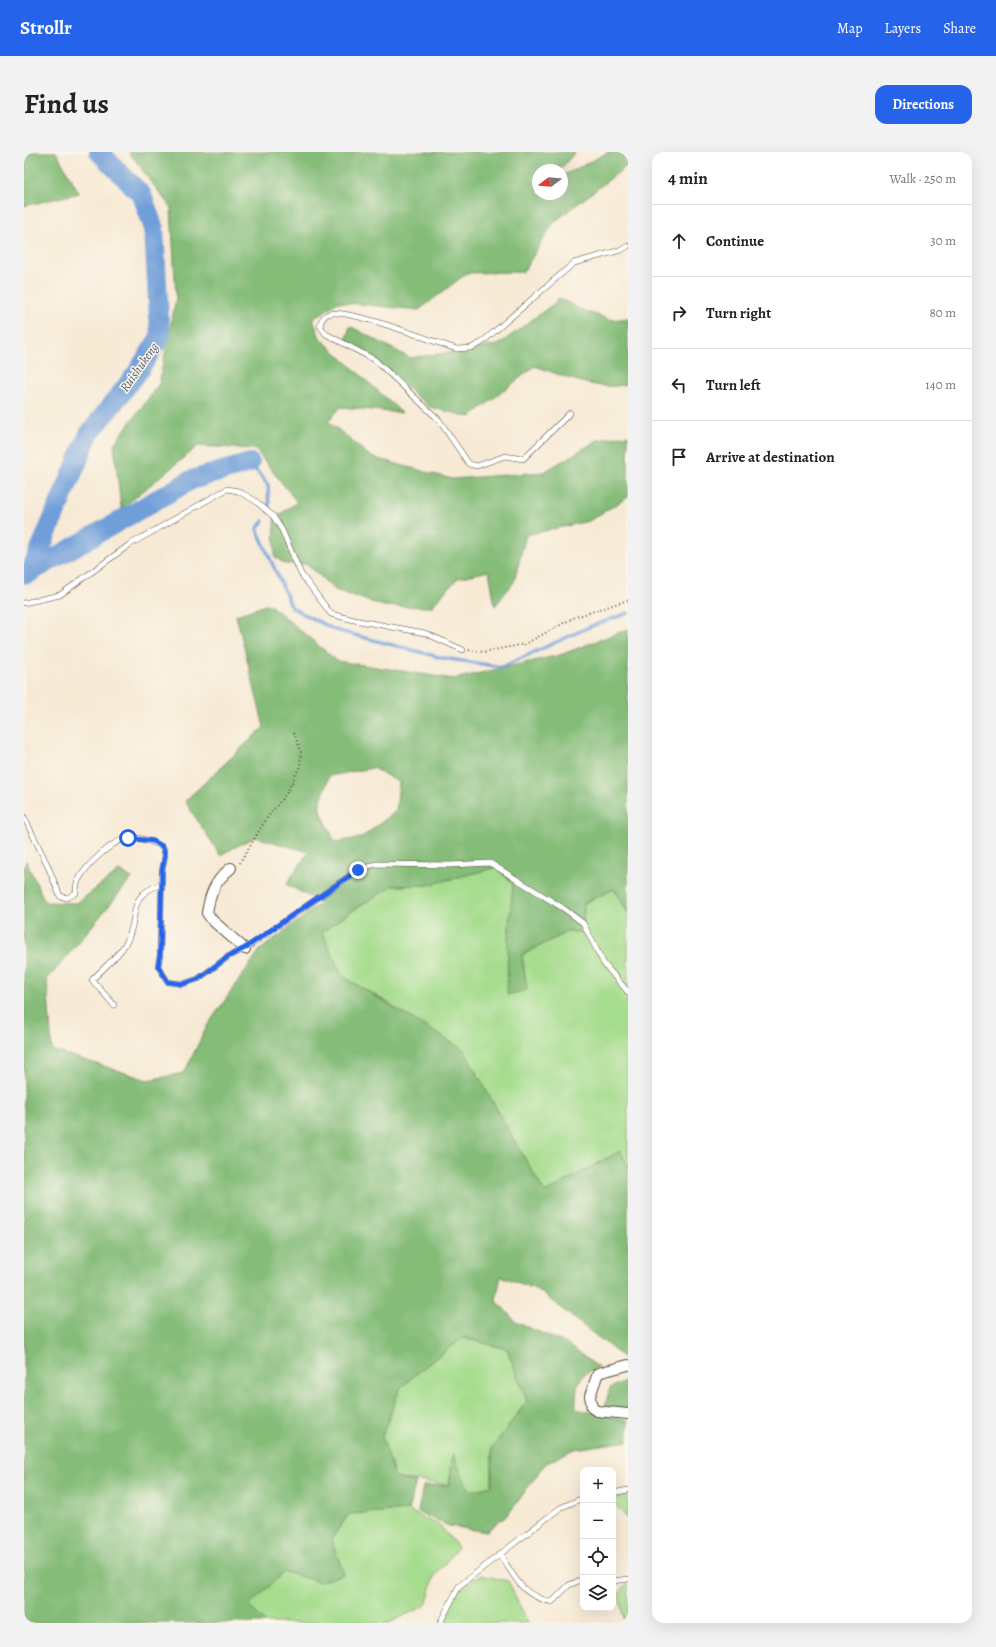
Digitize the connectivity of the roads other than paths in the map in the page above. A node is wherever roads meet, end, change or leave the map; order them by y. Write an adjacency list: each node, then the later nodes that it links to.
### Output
1 (628, 246): 2 (lane)
2 (570, 413)
3 (24, 604): 4 (lane)
4 (463, 650)
5 (24, 817): 7 (lane)
6 (230, 868): 8 (street)
7 (162, 884): 8 (lane); 10 (lane)
8 (245, 948): 9 (lane)
9 (628, 992)
10 (114, 1005)
11 (628, 1365): 12 (street)
12 (628, 1414)
13 (628, 1490): 14 (lane)
14 (616, 1492)
15 (580, 1499): 16 (lane)
16 (500, 1555): 18 (lane); 20 (lane)
17 (628, 1579): 19 (lane)
18 (580, 1580)
19 (616, 1581)
20 (440, 1623)

